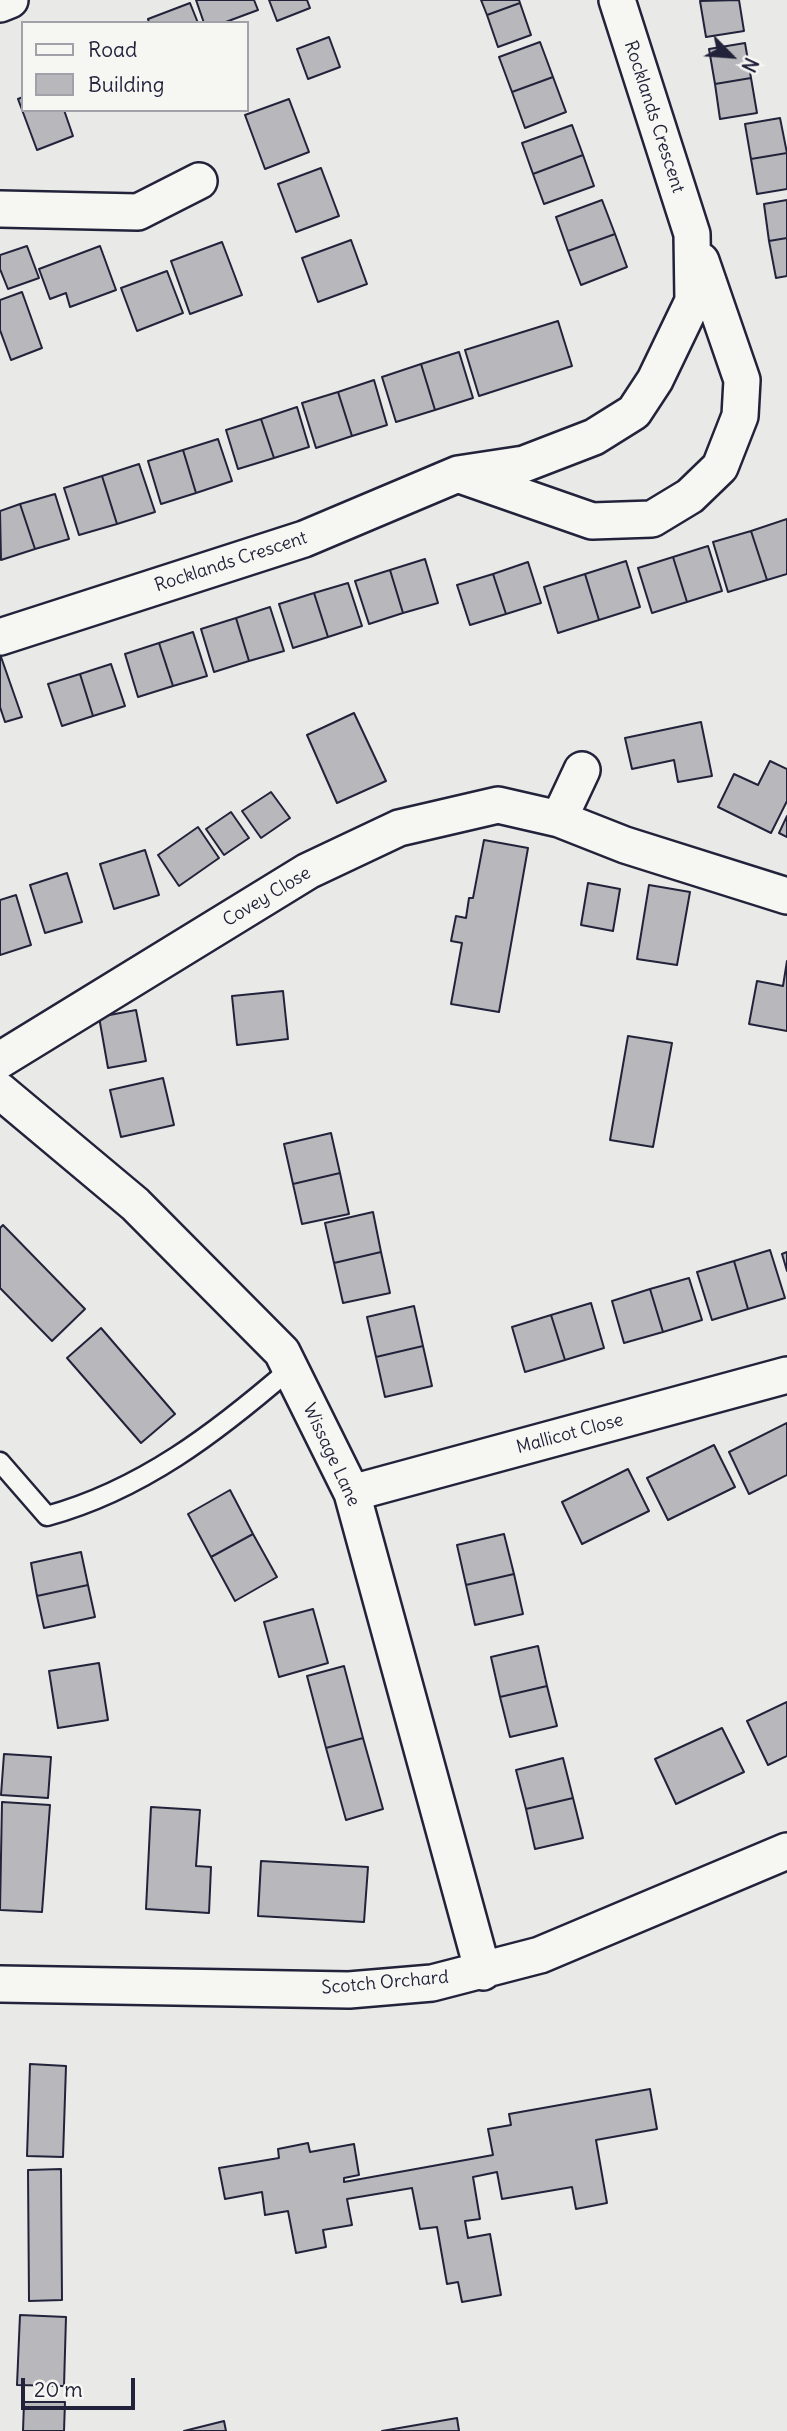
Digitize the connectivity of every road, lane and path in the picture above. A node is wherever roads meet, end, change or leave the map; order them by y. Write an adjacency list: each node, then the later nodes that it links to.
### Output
1 (10, 0): 3 (street)
2 (617, 0): 6 (street, Rocklands Crescent)
3 (0, 4)
4 (199, 181): 5 (street)
5 (0, 209)
6 (692, 234): 7 (street, Rocklands Crescent); 7 (street, Rocklands Crescent)
7 (458, 474): 8 (street, Rocklands Crescent)
8 (0, 637)
9 (582, 770): 10 (street)
10 (559, 819): 11 (street, Covey Close); 12 (street, Covey Close)
11 (787, 896)
12 (0, 1060)
13 (0, 1091): 14 (street, Wissage Lane)
14 (290, 1368): 16 (lane); 17 (street, Wissage Lane)
15 (787, 1375): 17 (street, Mallicot Close)
16 (0, 1462)
17 (352, 1493): 19 (street, Wissage Lane)
18 (787, 1851): 19 (street, Scotch Orchard)
19 (483, 1972): 20 (street, Scotch Orchard)
20 (0, 1984)

